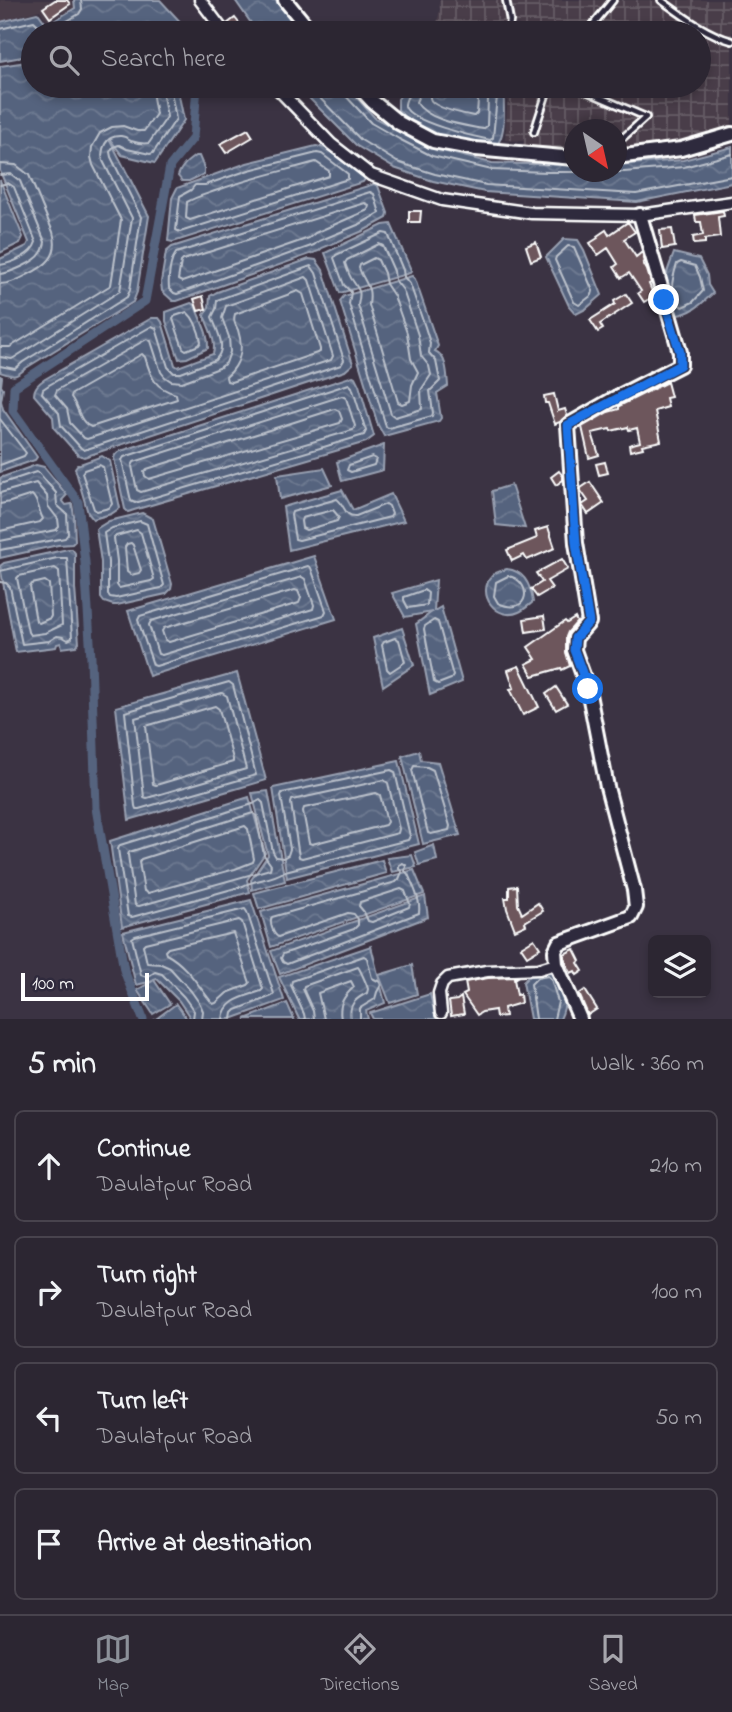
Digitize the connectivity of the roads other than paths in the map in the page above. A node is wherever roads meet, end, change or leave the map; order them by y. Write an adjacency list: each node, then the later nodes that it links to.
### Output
1 (200, 0): 6 (street)
2 (285, 0): 7 (street)
3 (506, 0): 8 (lane)
4 (613, 0): 9 (lane)
5 (661, 0): 10 (lane)
6 (216, 21)
7 (302, 21)
8 (510, 21)
9 (596, 21)
10 (693, 21)
11 (711, 33): 12 (lane)
12 (732, 41)
13 (287, 98): 23 (street)
14 (369, 98): 21 (street)
15 (545, 98): 17 (lane)
16 (605, 98): 19 (lane)
17 (534, 132)
18 (732, 134): 20 (street)
19 (627, 135)
20 (627, 156)
21 (564, 157)
22 (732, 202): 23 (street)
23 (640, 215): 24 (street)
24 (556, 964): 25 (street); 26 (street)
25 (441, 1013)
26 (580, 1019)

